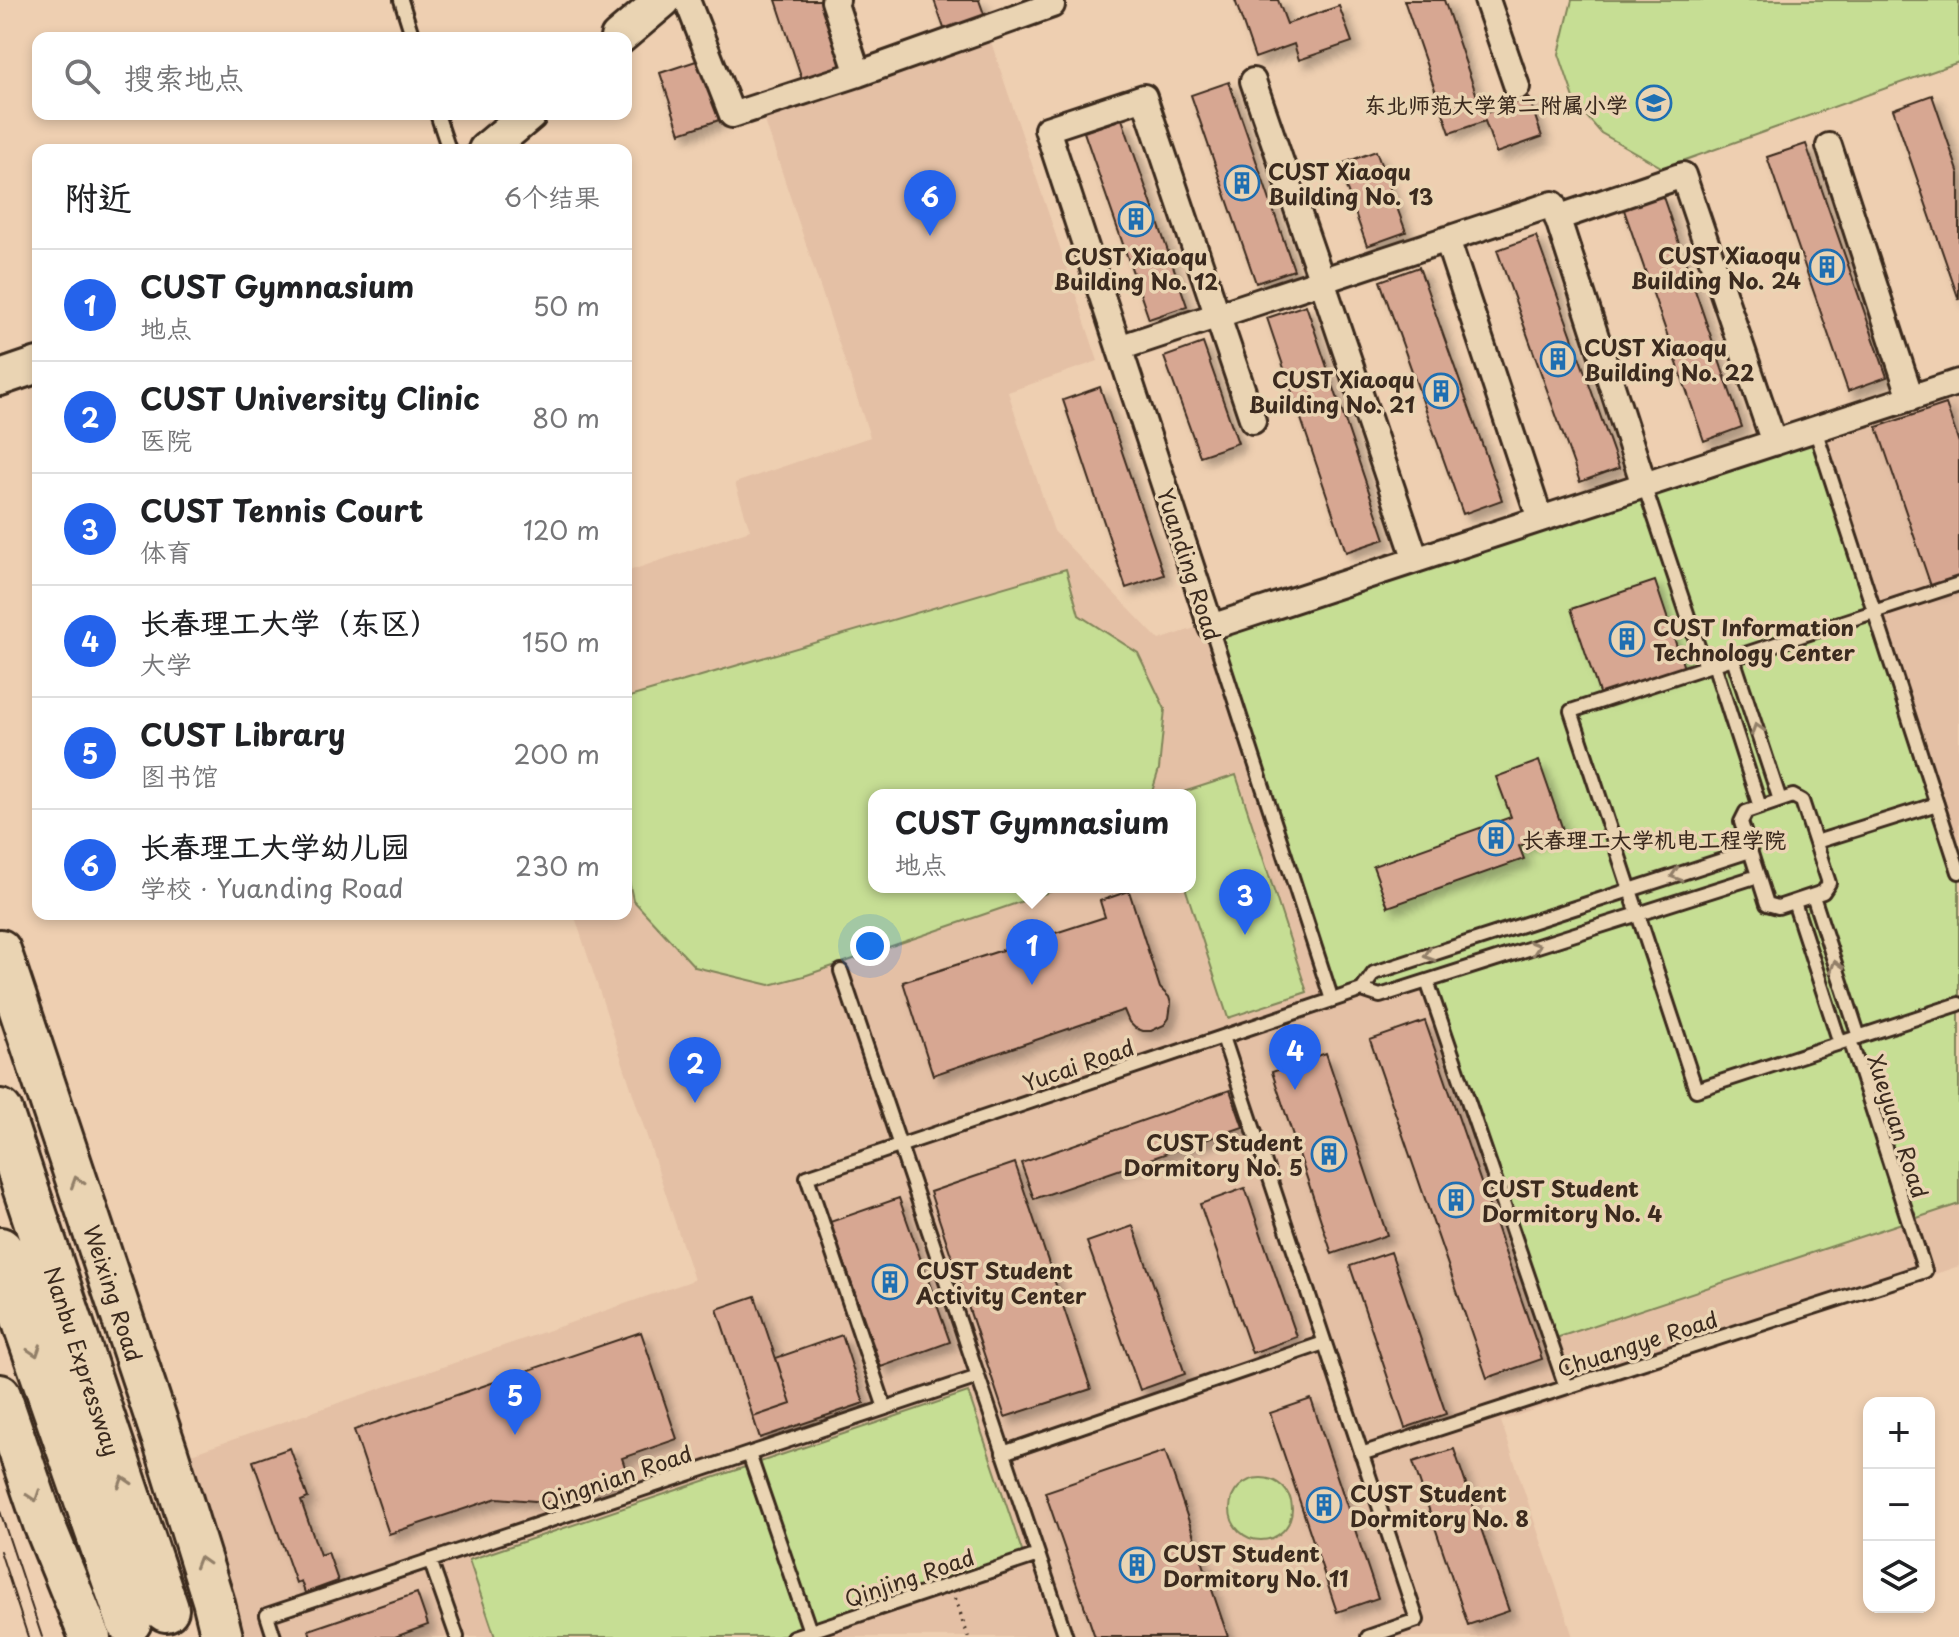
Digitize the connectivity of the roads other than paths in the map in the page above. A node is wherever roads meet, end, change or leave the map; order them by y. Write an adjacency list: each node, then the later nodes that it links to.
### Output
1 (401, 0): 7 (lane)
2 (663, 0): 8 (street)
3 (687, 0): 9 (street)
4 (837, 0): 9 (street)
5 (1487, 0): 11 (street)
6 (1057, 2): 9 (street)
7 (411, 32)
8 (625, 32)
9 (858, 74)
10 (1253, 81): 19 (street)
11 (1517, 87)
12 (439, 120): 14 (lane)
13 (522, 120): 15 (street)
14 (447, 144)
15 (493, 144)
16 (1829, 146): 25 (street)
17 (1557, 218): 18 (street); 28 (street); 29 (street)
18 (1447, 239): 19 (street); 30 (street)
19 (1322, 281): 20 (street); 31 (street)
20 (1217, 315): 21 (street); 21 (street, Yuanding Road); 26 (street)
21 (1119, 348): 34 (street, Yuanding Road)
22 (32, 367): 23 (street)
23 (0, 378)
24 (1959, 382): 25 (street)
25 (1911, 398): 27 (street)
26 (1253, 421)
27 (1815, 429): 28 (street); 33 (lane)
28 (1774, 443): 29 (street)
29 (1644, 485): 30 (street); 36 (lane)
30 (1540, 519): 31 (street)
31 (1416, 560): 34 (street)
32 (1959, 584): 33 (lane)
33 (1874, 612): 35 (lane); 38 (lane)
34 (1211, 627): 52 (lane, Yuanding Road)
35 (1733, 658): 36 (lane); 37 (lane, one-way to 35)
36 (1709, 666): 39 (lane); 44 (lane)
37 (1780, 800): 39 (lane); 40 (lane)
38 (1937, 804): 40 (lane); 42 (lane)
39 (1760, 807): 41 (lane)
40 (1816, 842): 45 (lane)
41 (1750, 851): 43 (lane); 44 (lane, Yucai Road, one-way to 44)
42 (1959, 872)
43 (1758, 876): 46 (lane); 47 (lane, Yucai Road)
44 (1630, 890): 47 (lane); 51 (lane, Yucai Road, one-way to 51)
45 (1813, 896): 46 (lane); 55 (lane, Xueyuan Road, one-way to 45)
46 (1794, 902): 55 (lane, Xueyuan Road)
47 (1638, 914): 50 (lane, Yucai Road, one-way to 47); 55 (lane)
48 (0, 950): 72 (main road, Weixing Road, one-way to 48)
49 (841, 971): 57 (lane)
50 (1427, 981): 51 (lane, Yucai Road); 62 (lane)
51 (1362, 990): 52 (lane, Yucai Road)
52 (1332, 1000): 54 (lane, Yucai Road)
53 (1959, 1004): 55 (lane)
54 (1223, 1037): 57 (lane, Yucai Road); 60 (lane)
55 (1850, 1040): 59 (lane, Xueyuan Road)
56 (1, 1111): 70 (highway, Nanbu Expressway, one-way to 56)
57 (900, 1145): 61 (lane); 64 (lane, Yucai Road)
58 (0, 1250): 70 (highway, Nanbu Expressway, one-way to 70)
59 (1925, 1271): 62 (lane, Chuangye Road)
60 (1324, 1343): 65 (lane); 67 (lane)
61 (978, 1377): 64 (lane, Qingnian Road); 65 (lane)
62 (1566, 1387): 67 (lane, Chuangye Road)
63 (0, 1395): 70 (main road, one-way to 70)
64 (885, 1408): 66 (lane, Qingnian Road)
65 (1003, 1453): 68 (lane)
66 (749, 1454): 69 (lane, Qingnian Road); 71 (lane)
67 (1361, 1454): 77 (lane)
68 (1038, 1555): 71 (lane, Qinjing Road); 76 (lane)
69 (430, 1560): 73 (lane, Qingnian Road); 74 (lane)
70 (128, 1623)
71 (811, 1634): 75 (lane, Qinjing Road)
72 (222, 1637)
73 (274, 1637)
74 (457, 1637)
75 (793, 1637)
76 (1066, 1637)
77 (1368, 1637)

